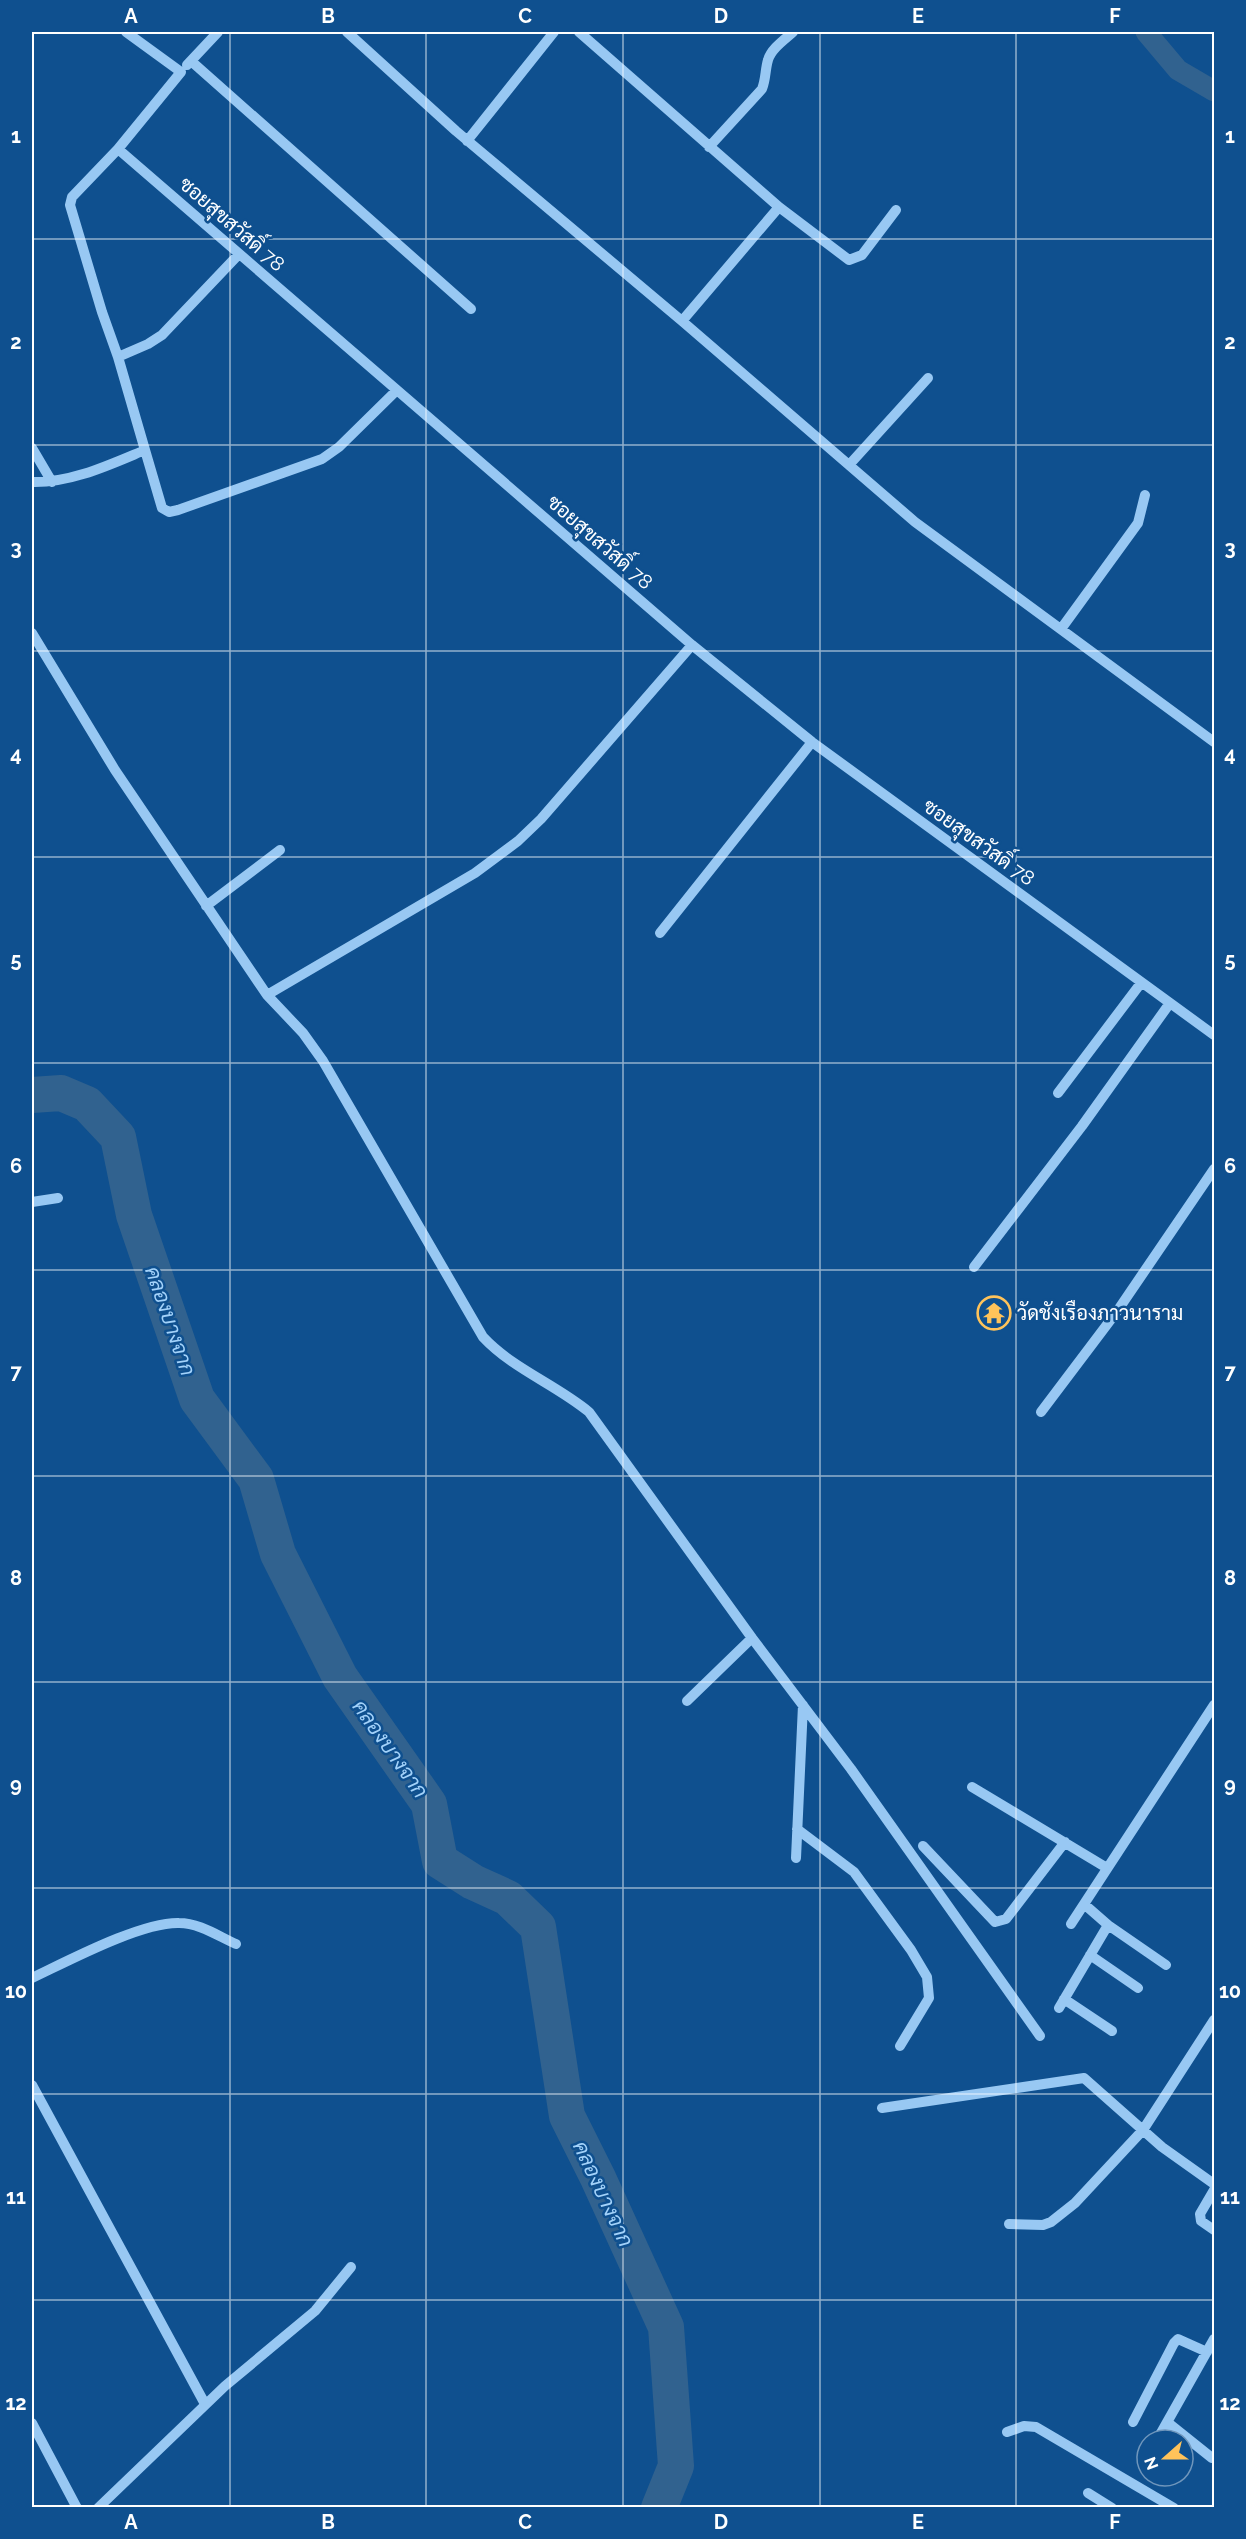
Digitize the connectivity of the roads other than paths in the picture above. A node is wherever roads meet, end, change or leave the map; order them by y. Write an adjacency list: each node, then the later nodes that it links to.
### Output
1 (126, 32): 8 (street)
2 (218, 32): 7 (street)
3 (347, 32): 9 (street)
4 (554, 32): 9 (street)
5 (579, 32): 10 (street)
6 (793, 32): 10 (street)
7 (191, 61): 8 (street); 15 (street)
8 (181, 72): 11 (street)
9 (467, 141): 16 (street)
10 (709, 147): 12 (street)
11 (118, 148): 14 (street, ซอยสุขสวัสดิ์ 78); 17 (street)
12 (779, 207): 13 (street); 16 (street)
13 (896, 210)
14 (239, 254): 17 (street); 19 (street, ซอยสุขสวัสดิ์ 78)
15 (471, 309)
16 (682, 321): 22 (street)
17 (118, 357): 21 (street)
18 (928, 378): 22 (street)
19 (397, 390): 21 (street); 28 (street, ซอยสุขสวัสดิ์ 78)
20 (32, 448): 24 (street)
21 (145, 450): 24 (street)
22 (849, 465): 26 (street)
23 (32, 482): 24 (street)
24 (51, 483)
25 (1145, 495): 26 (street)
26 (1061, 629): 30 (street)
27 (32, 633): 32 (street)
28 (692, 645): 29 (street, ซอยสุขสวัสดิ์ 78); 35 (street)
29 (812, 742): 33 (street); 34 (street, ซอยสุขสวัสดิ์ 78)
30 (1215, 742)
31 (280, 850): 32 (street)
32 (206, 906): 35 (street)
33 (660, 933)
34 (1141, 983): 36 (street, ซอยสุขสวัสดิ์ 78); 38 (street)
35 (267, 995): 44 (street)
36 (1170, 1003): 37 (street, ซอยสุขสวัสดิ์ 78); 42 (street)
37 (1215, 1035)
38 (1058, 1093)
39 (1215, 1169): 43 (street)
40 (58, 1198): 41 (street)
41 (32, 1202)
42 (974, 1267)
43 (1041, 1412)
44 (752, 1638): 45 (street); 46 (street)
45 (687, 1701)
46 (803, 1705): 49 (street); 64 (street)
47 (1215, 1705): 53 (street)
48 (972, 1787): 50 (street)
49 (797, 1829): 52 (street); 65 (street)
50 (1065, 1842): 51 (street); 53 (street)
51 (923, 1846)
52 (796, 1858)
53 (1107, 1868): 54 (street)
54 (1084, 1904): 55 (street); 56 (street)
55 (1071, 1924)
56 (1108, 1925): 58 (street); 59 (street)
57 (236, 1944): 60 (street)
58 (1090, 1955): 61 (street); 63 (street)
59 (1166, 1965)
60 (32, 1978)
61 (1138, 1988)
62 (1215, 2020): 68 (street)
63 (1112, 2031)
64 (1040, 2036)
65 (900, 2046)
66 (32, 2085): 76 (street)
67 (882, 2108): 68 (street)
68 (1143, 2130): 69 (street); 71 (street)
69 (1215, 2184)
70 (1215, 2190): 72 (street)
71 (1009, 2224)
72 (1215, 2230)
73 (351, 2267): 76 (street)
74 (1215, 2339): 75 (street)
75 (1207, 2352): 77 (street); 78 (street)
76 (206, 2404): 85 (street)
77 (1133, 2422)
78 (1167, 2422): 80 (street); 82 (street)
79 (32, 2423): 84 (street)
80 (1164, 2428)
81 (1007, 2432): 87 (street)
82 (1212, 2458)
83 (1088, 2493): 86 (street)
84 (78, 2508)
85 (98, 2508)
86 (1112, 2508)
87 (1174, 2508)

